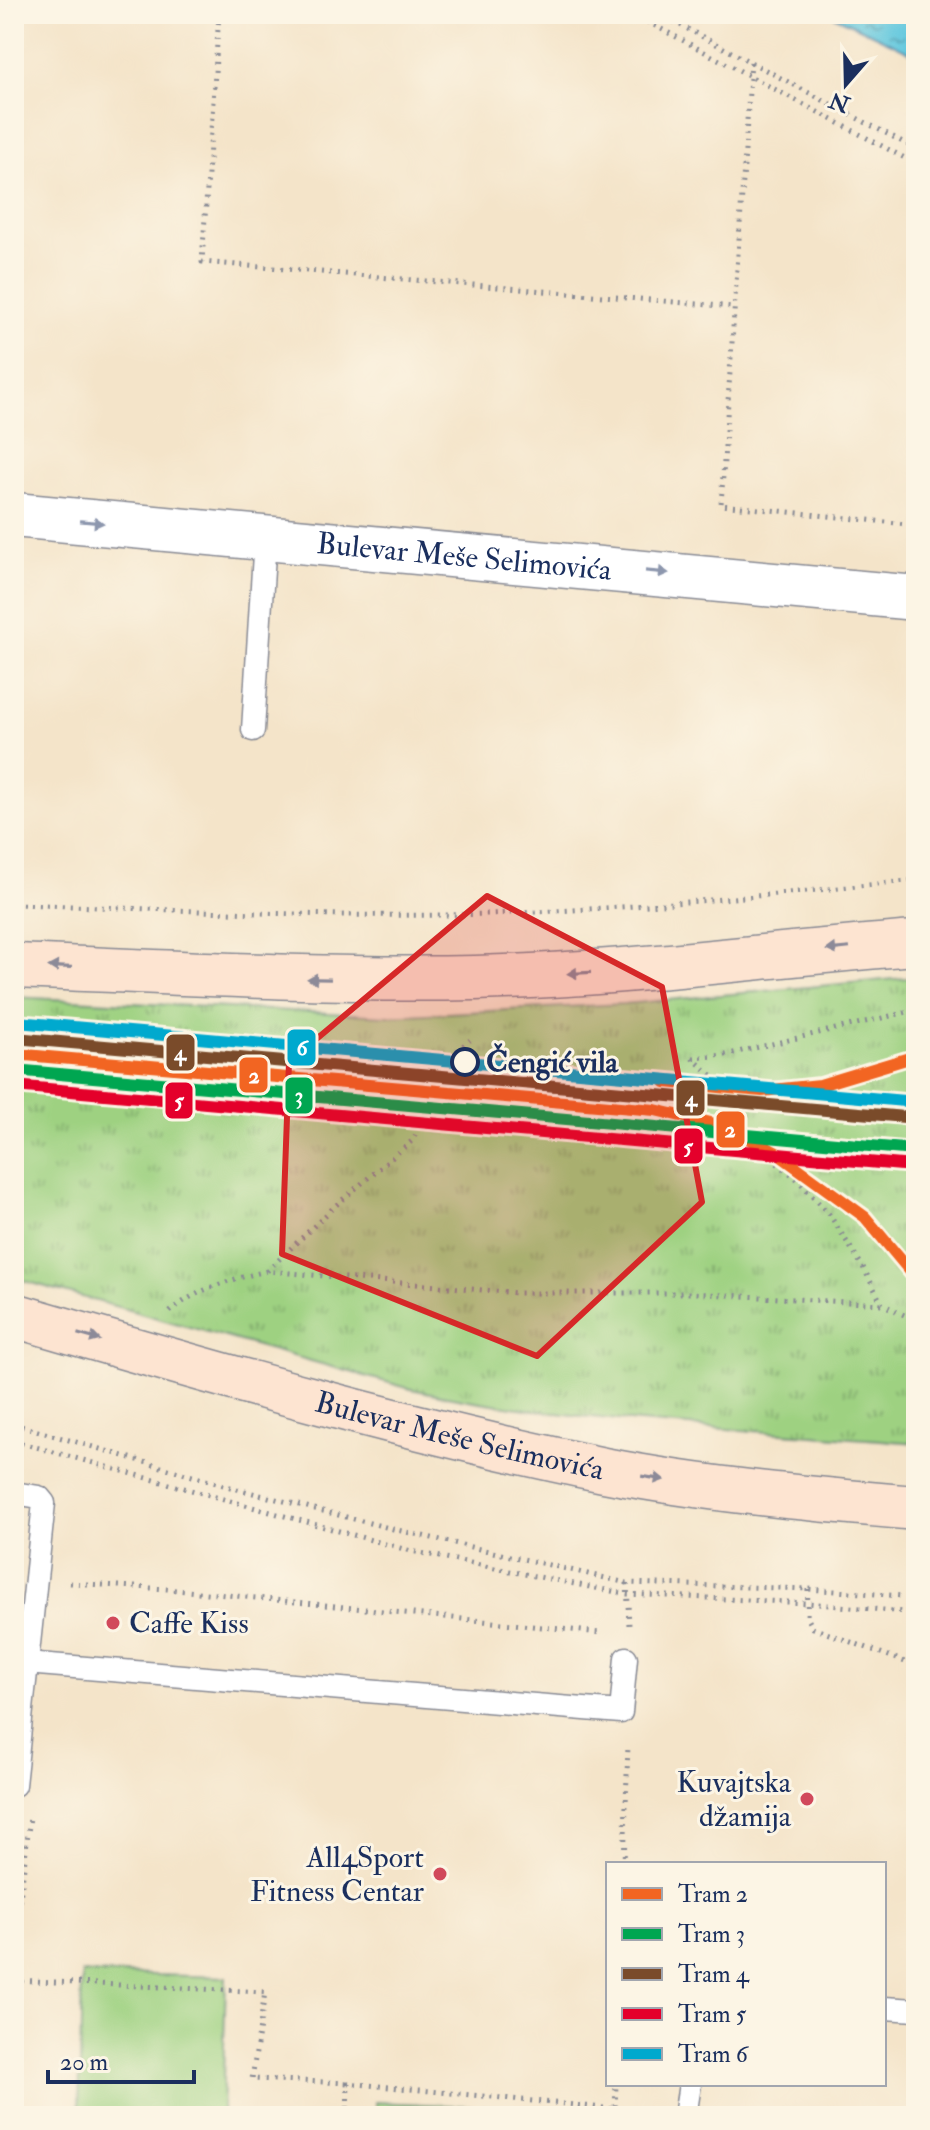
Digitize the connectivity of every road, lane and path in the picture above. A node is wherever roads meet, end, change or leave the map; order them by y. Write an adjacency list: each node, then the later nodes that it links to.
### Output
1 (219, 14): 8 (path)
2 (633, 14): 5 (path)
3 (659, 14): 4 (path)
4 (751, 62): 5 (path); 6 (path)
5 (749, 76): 7 (path); 8 (path)
6 (916, 149)
7 (916, 164)
8 (733, 307): 10 (path)
9 (14, 515): 11 (street, Bulevar Meše Selimovića, one-way to 11)
10 (916, 525)
11 (265, 538): 12 (street, Bulevar Meše Selimovića, one-way to 12); 13 (lane)
12 (916, 598)
13 (253, 730)
14 (916, 880): 15 (path)
15 (14, 904)
16 (916, 943): 17 (main road, one-way to 17)
17 (14, 966)
18 (916, 1010): 21 (path)
19 (470, 1040): 20 (path)
20 (267, 1271): 21 (path); 24 (path)
21 (882, 1304): 23 (path)
22 (14, 1315): 24 (main road, Bulevar Meše Selimovića, one-way to 24)
23 (916, 1321)
24 (138, 1351): 28 (main road, Bulevar Meše Selimovića, one-way to 28)
25 (14, 1424): 30 (path)
26 (14, 1441): 32 (path)
27 (14, 1493): 29 (lane)
28 (916, 1508)
29 (38, 1580): 36 (path); 38 (lane)
30 (627, 1583): 31 (path); 32 (path)
31 (808, 1589): 33 (path); 34 (path)
32 (627, 1594): 34 (path); 37 (path)
33 (916, 1597)
34 (807, 1603): 35 (path); 39 (path)
35 (916, 1613)
36 (614, 1634)
37 (628, 1646): 38 (lane)
38 (26, 1663): 40 (lane)
39 (916, 1666)
40 (14, 1785)
41 (14, 1980): 44 (path)
42 (886, 2008): 43 (lane)
43 (916, 2010)
44 (348, 2083): 47 (path); 48 (path)
45 (616, 2086): 47 (path)
46 (690, 2086): 50 (lane)
47 (615, 2109): 49 (path)
48 (347, 2116)
49 (625, 2116)
50 (690, 2116)

